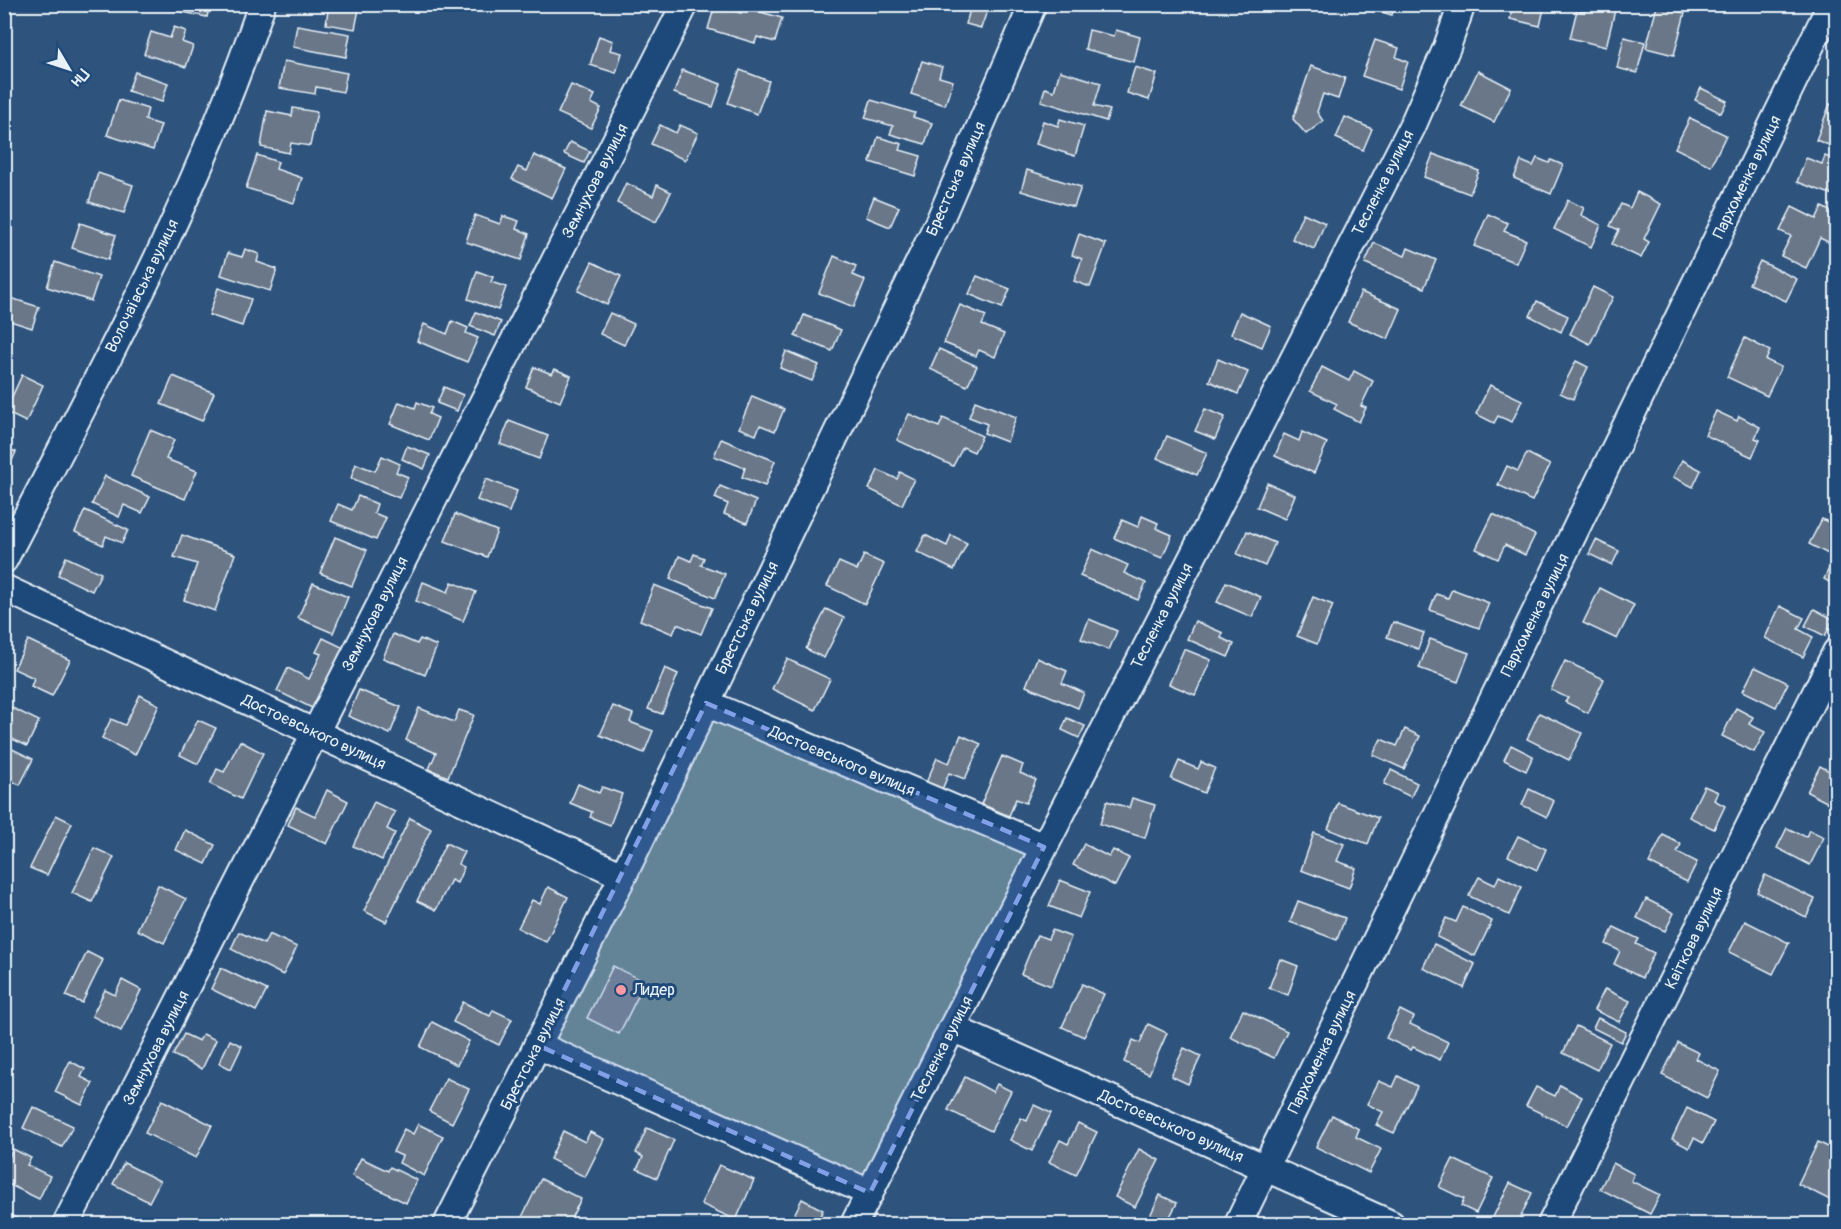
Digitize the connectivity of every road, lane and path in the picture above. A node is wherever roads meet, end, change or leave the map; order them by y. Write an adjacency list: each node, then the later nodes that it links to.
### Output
1 (262, 4): 6 (street, Волочаївська вулиця)
2 (685, 4): 10 (street, Земнухова вулиця)
3 (1033, 4): 9 (street, Брестська вулиця)
4 (1462, 4): 11 (street, Тесленка вулиця)
5 (1831, 4): 15 (street, Пархоменка вулиця)
6 (4, 560)
7 (4, 588): 10 (street, Достоєвського вулиця)
8 (1836, 652): 22 (street, Квіткова вулиця)
9 (706, 703): 11 (street, Достоєвського вулиця); 12 (street, Брестська вулиця)
10 (315, 733): 12 (street, Достоєвського вулиця); 17 (street, Земнухова вулиця)
11 (1044, 847): 13 (street, Тесленка вулиця)
12 (622, 876): 14 (street, Брестська вулиця)
13 (952, 1028): 15 (street, Достоєвського вулиця); 16 (street, Тесленка вулиця)
14 (537, 1045): 16 (street); 18 (street, Брестська вулиця)
15 (1266, 1168): 20 (street, Пархоменка вулиця); 21 (street, Достоєвського вулиця)
16 (870, 1193): 19 (street, Тесленка вулиця)
17 (66, 1224)
18 (447, 1224)
19 (854, 1224)
20 (1238, 1224)
21 (1391, 1224)
22 (1551, 1224)

